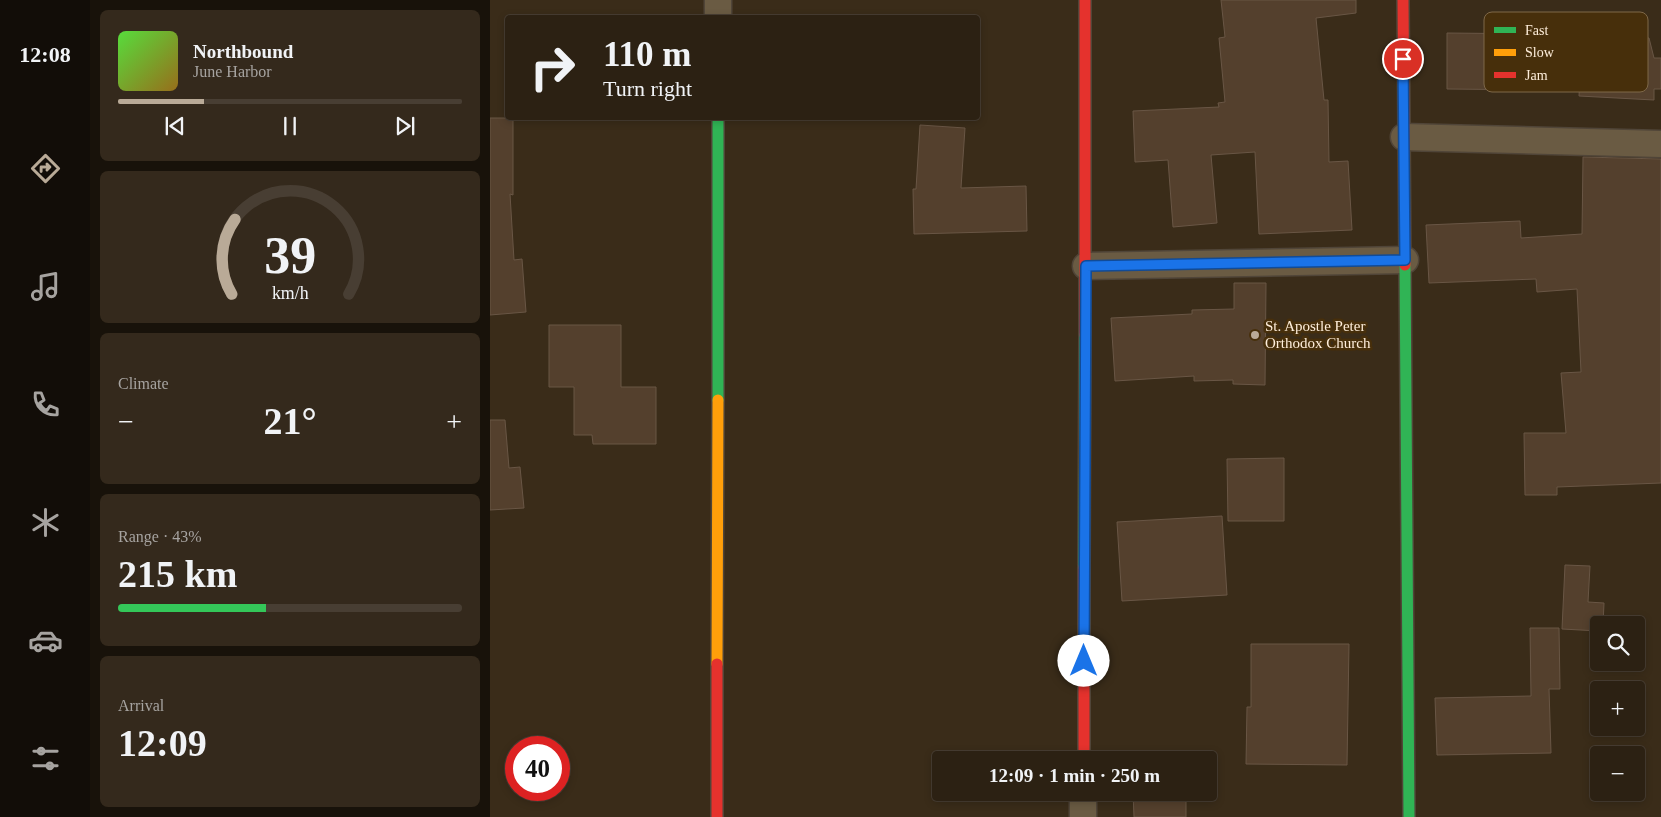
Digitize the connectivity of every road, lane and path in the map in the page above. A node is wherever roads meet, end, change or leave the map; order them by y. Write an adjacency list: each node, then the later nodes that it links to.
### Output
1 (718, 0): 4 (street)
2 (1085, 0): 9 (street)
3 (1403, 0): 6 (street)
4 (718, 15)
5 (718, 120): 12 (street)
6 (1404, 137): 7 (street); 8 (street)
7 (1661, 144)
8 (1405, 260): 9 (street); 14 (street)
9 (1086, 266): 10 (street)
10 (1084, 751)
11 (1083, 801): 13 (street)
12 (717, 817)
13 (1083, 817)
14 (1409, 817)

